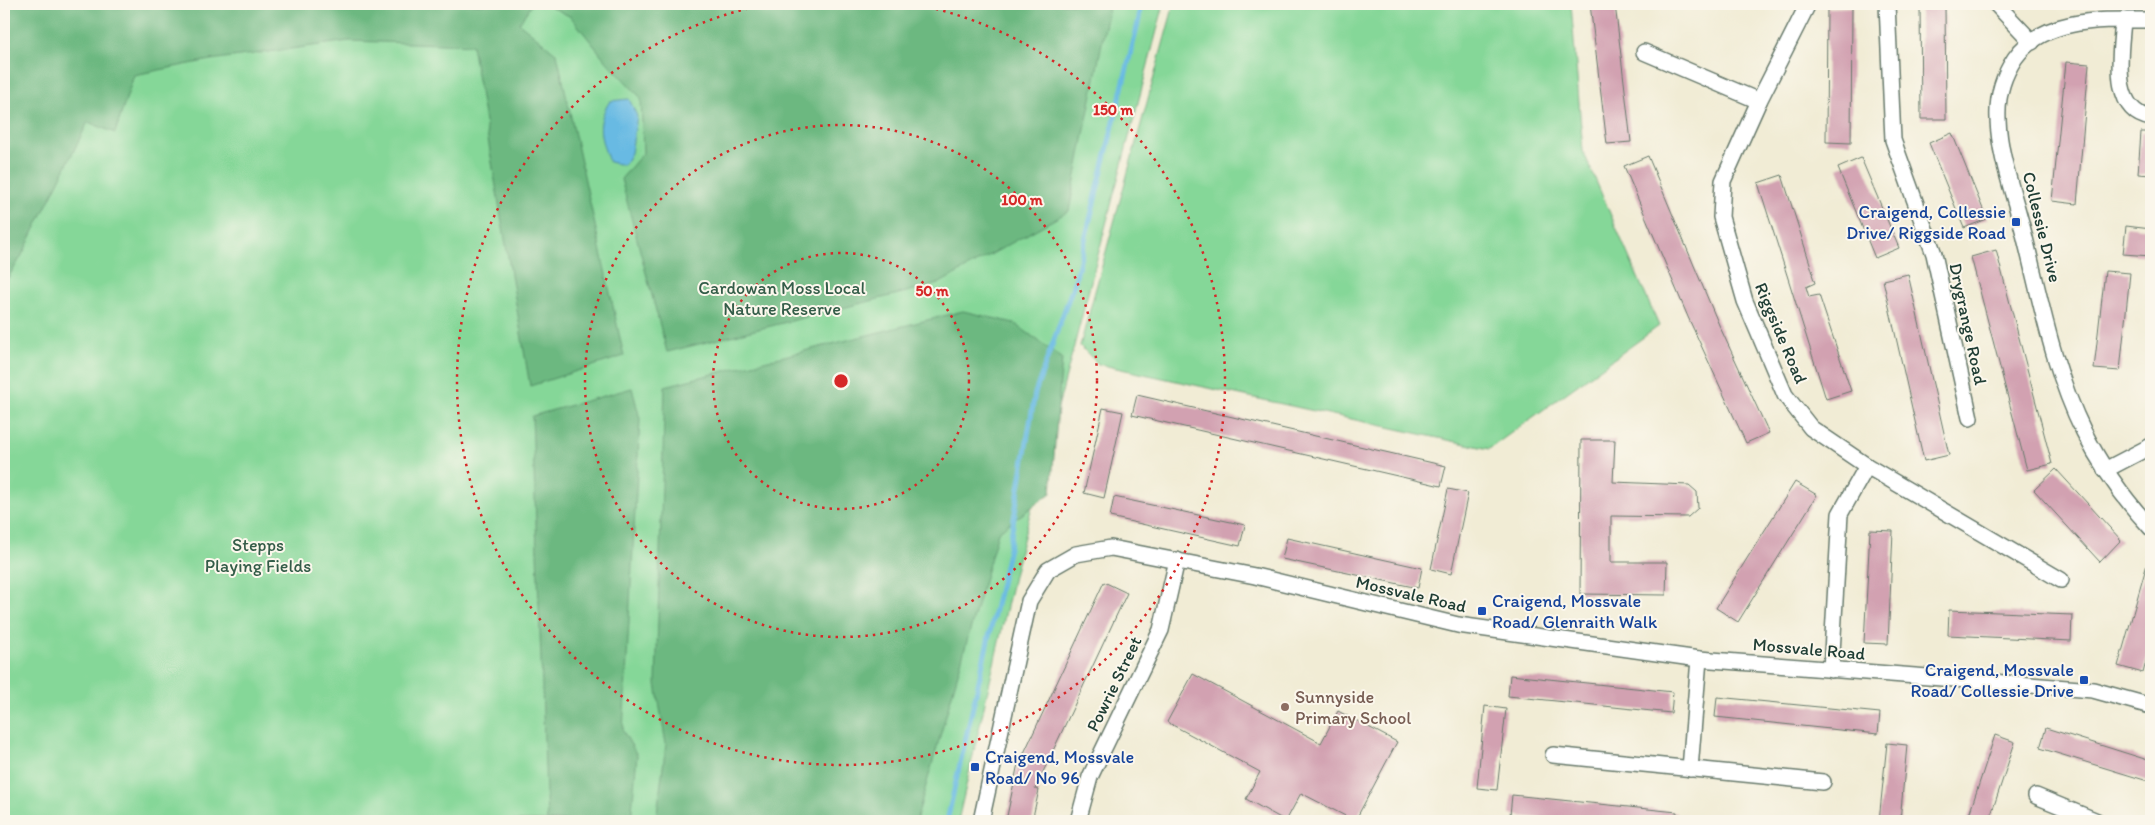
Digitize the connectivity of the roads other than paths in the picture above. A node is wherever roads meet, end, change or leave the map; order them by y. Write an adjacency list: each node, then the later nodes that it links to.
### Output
1 (1808, 4): 8 (street, Riggside Road)
2 (1887, 4): 10 (street, Drygrange Road)
3 (1996, 4): 6 (street)
4 (2123, 20): 5 (street, Collessie Drive); 6 (street, Collessie Drive); 9 (street)
5 (2151, 20)
6 (2032, 42): 13 (street, Collessie Drive)
7 (1644, 52): 8 (street)
8 (1759, 101): 12 (street, Riggside Road)
9 (2151, 118)
10 (1970, 418)
11 (2151, 446): 13 (street)
12 (1867, 466): 16 (street, Riggside Road); 18 (street)
13 (2105, 470): 14 (street, Collessie Drive)
14 (2151, 528)
15 (1177, 560): 17 (street, Mossvale Road); 24 (street, Mossvale Road); 25 (street, Powrie Street)
16 (2061, 580)
17 (1699, 659): 18 (street, Mossvale Road); 21 (street)
18 (1831, 670): 19 (street, Mossvale Road)
19 (2151, 706)
20 (1553, 755): 21 (street)
21 (1690, 769): 22 (street)
22 (1823, 782)
23 (2036, 796): 26 (street)
24 (982, 821)
25 (1078, 821)
26 (2098, 821)

